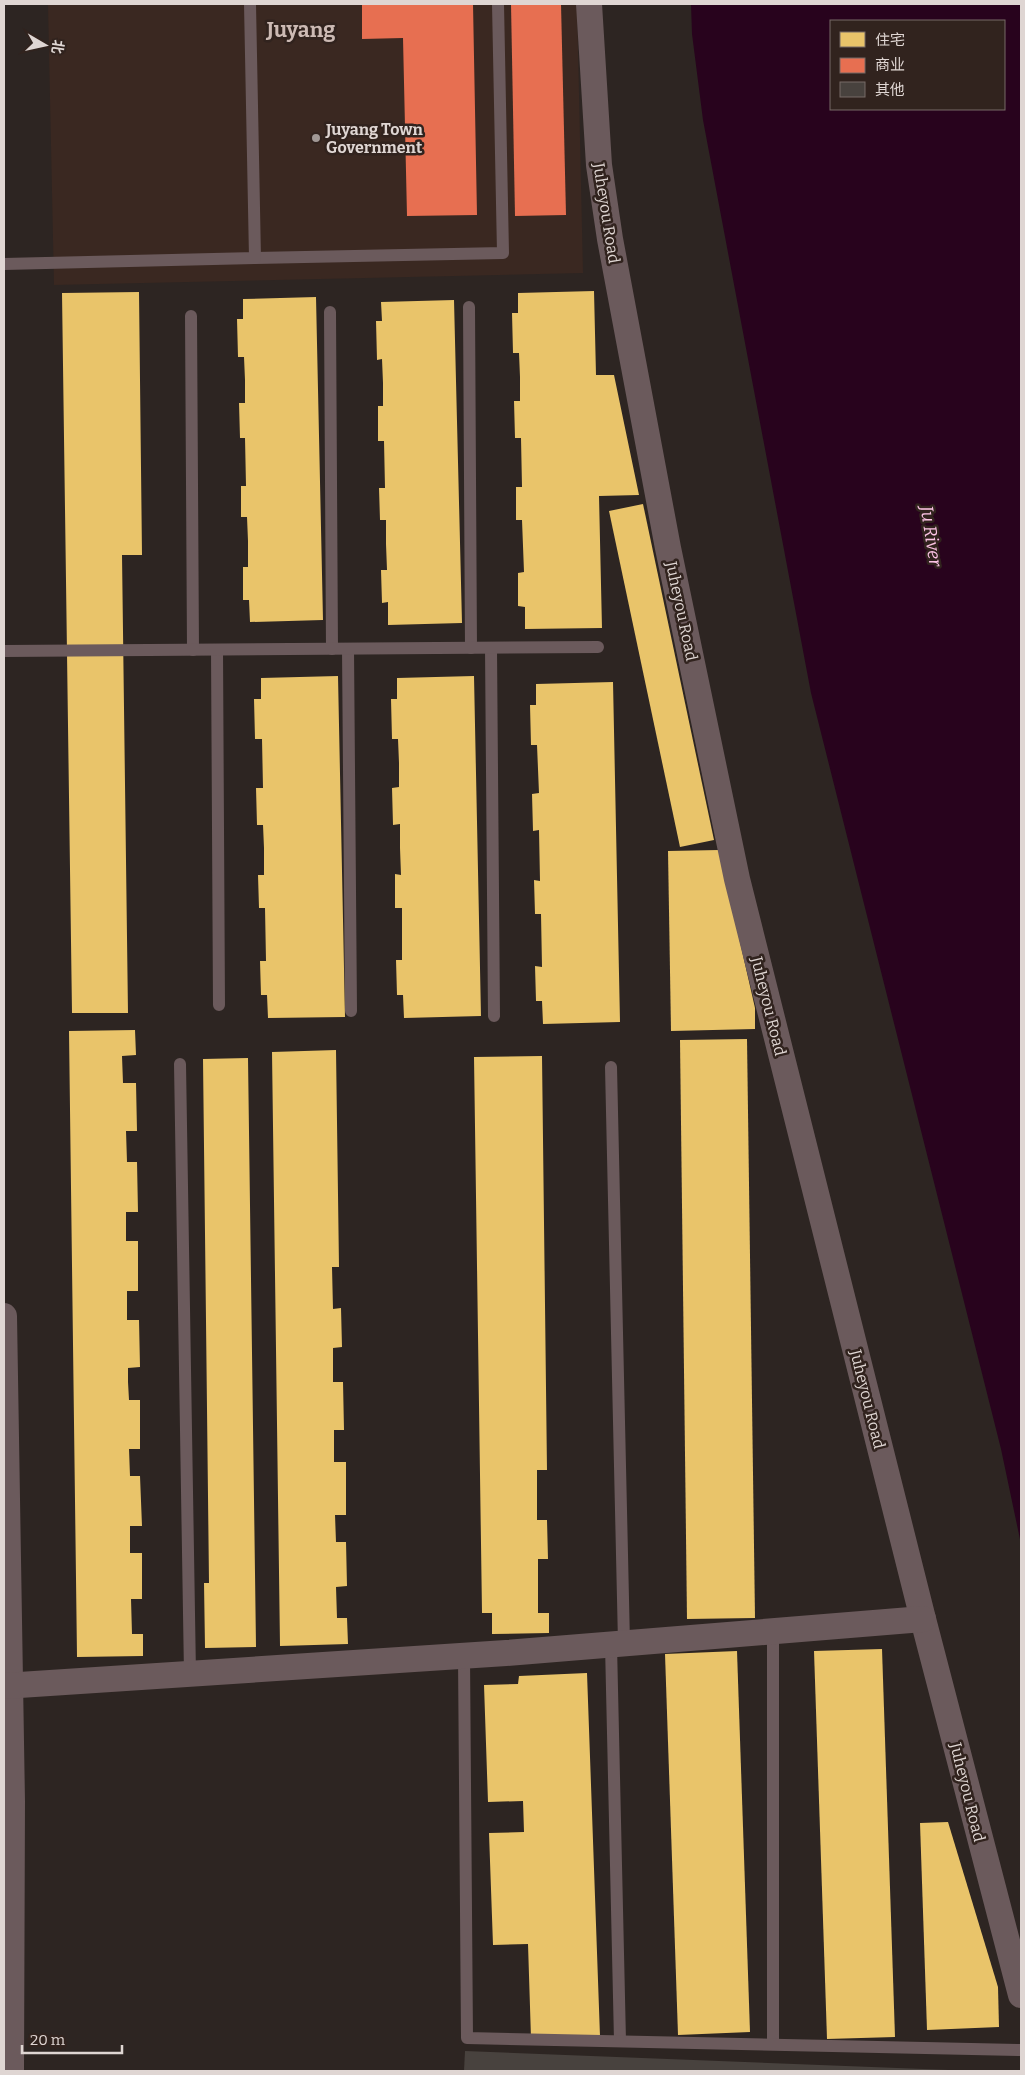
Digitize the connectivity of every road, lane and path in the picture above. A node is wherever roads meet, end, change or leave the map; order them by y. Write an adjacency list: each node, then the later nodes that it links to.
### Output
1 (250, 4): 4 (lane)
2 (498, 4): 4 (lane)
3 (589, 4): 23 (street, Juheyou Road)
4 (255, 258): 5 (lane)
5 (4, 264)
6 (469, 307): 10 (lane)
7 (330, 312): 12 (lane)
8 (191, 316): 14 (lane)
9 (598, 647): 11 (lane)
10 (470, 648): 11 (lane); 13 (lane)
11 (492, 648): 19 (lane)
12 (332, 649): 13 (lane); 15 (lane)
13 (348, 649): 18 (lane)
14 (193, 650): 15 (lane); 16 (lane)
15 (217, 650): 17 (lane)
16 (4, 651)
17 (219, 1005)
18 (351, 1011)
19 (494, 1016)
20 (180, 1064): 27 (lane)
21 (611, 1067): 25 (lane)
22 (4, 1316): 28 (street)
23 (923, 1619): 24 (street); 29 (street, Juheyou Road)
24 (773, 1631): 25 (street); 31 (lane)
25 (618, 1644): 26 (street); 30 (lane)
26 (464, 1656): 27 (street); 30 (lane)
27 (190, 1674): 28 (street)
28 (7, 1686): 33 (street)
29 (1021, 1995)
30 (620, 2041): 31 (lane)
31 (774, 2044): 32 (lane)
32 (1021, 2050)
33 (11, 2071)

